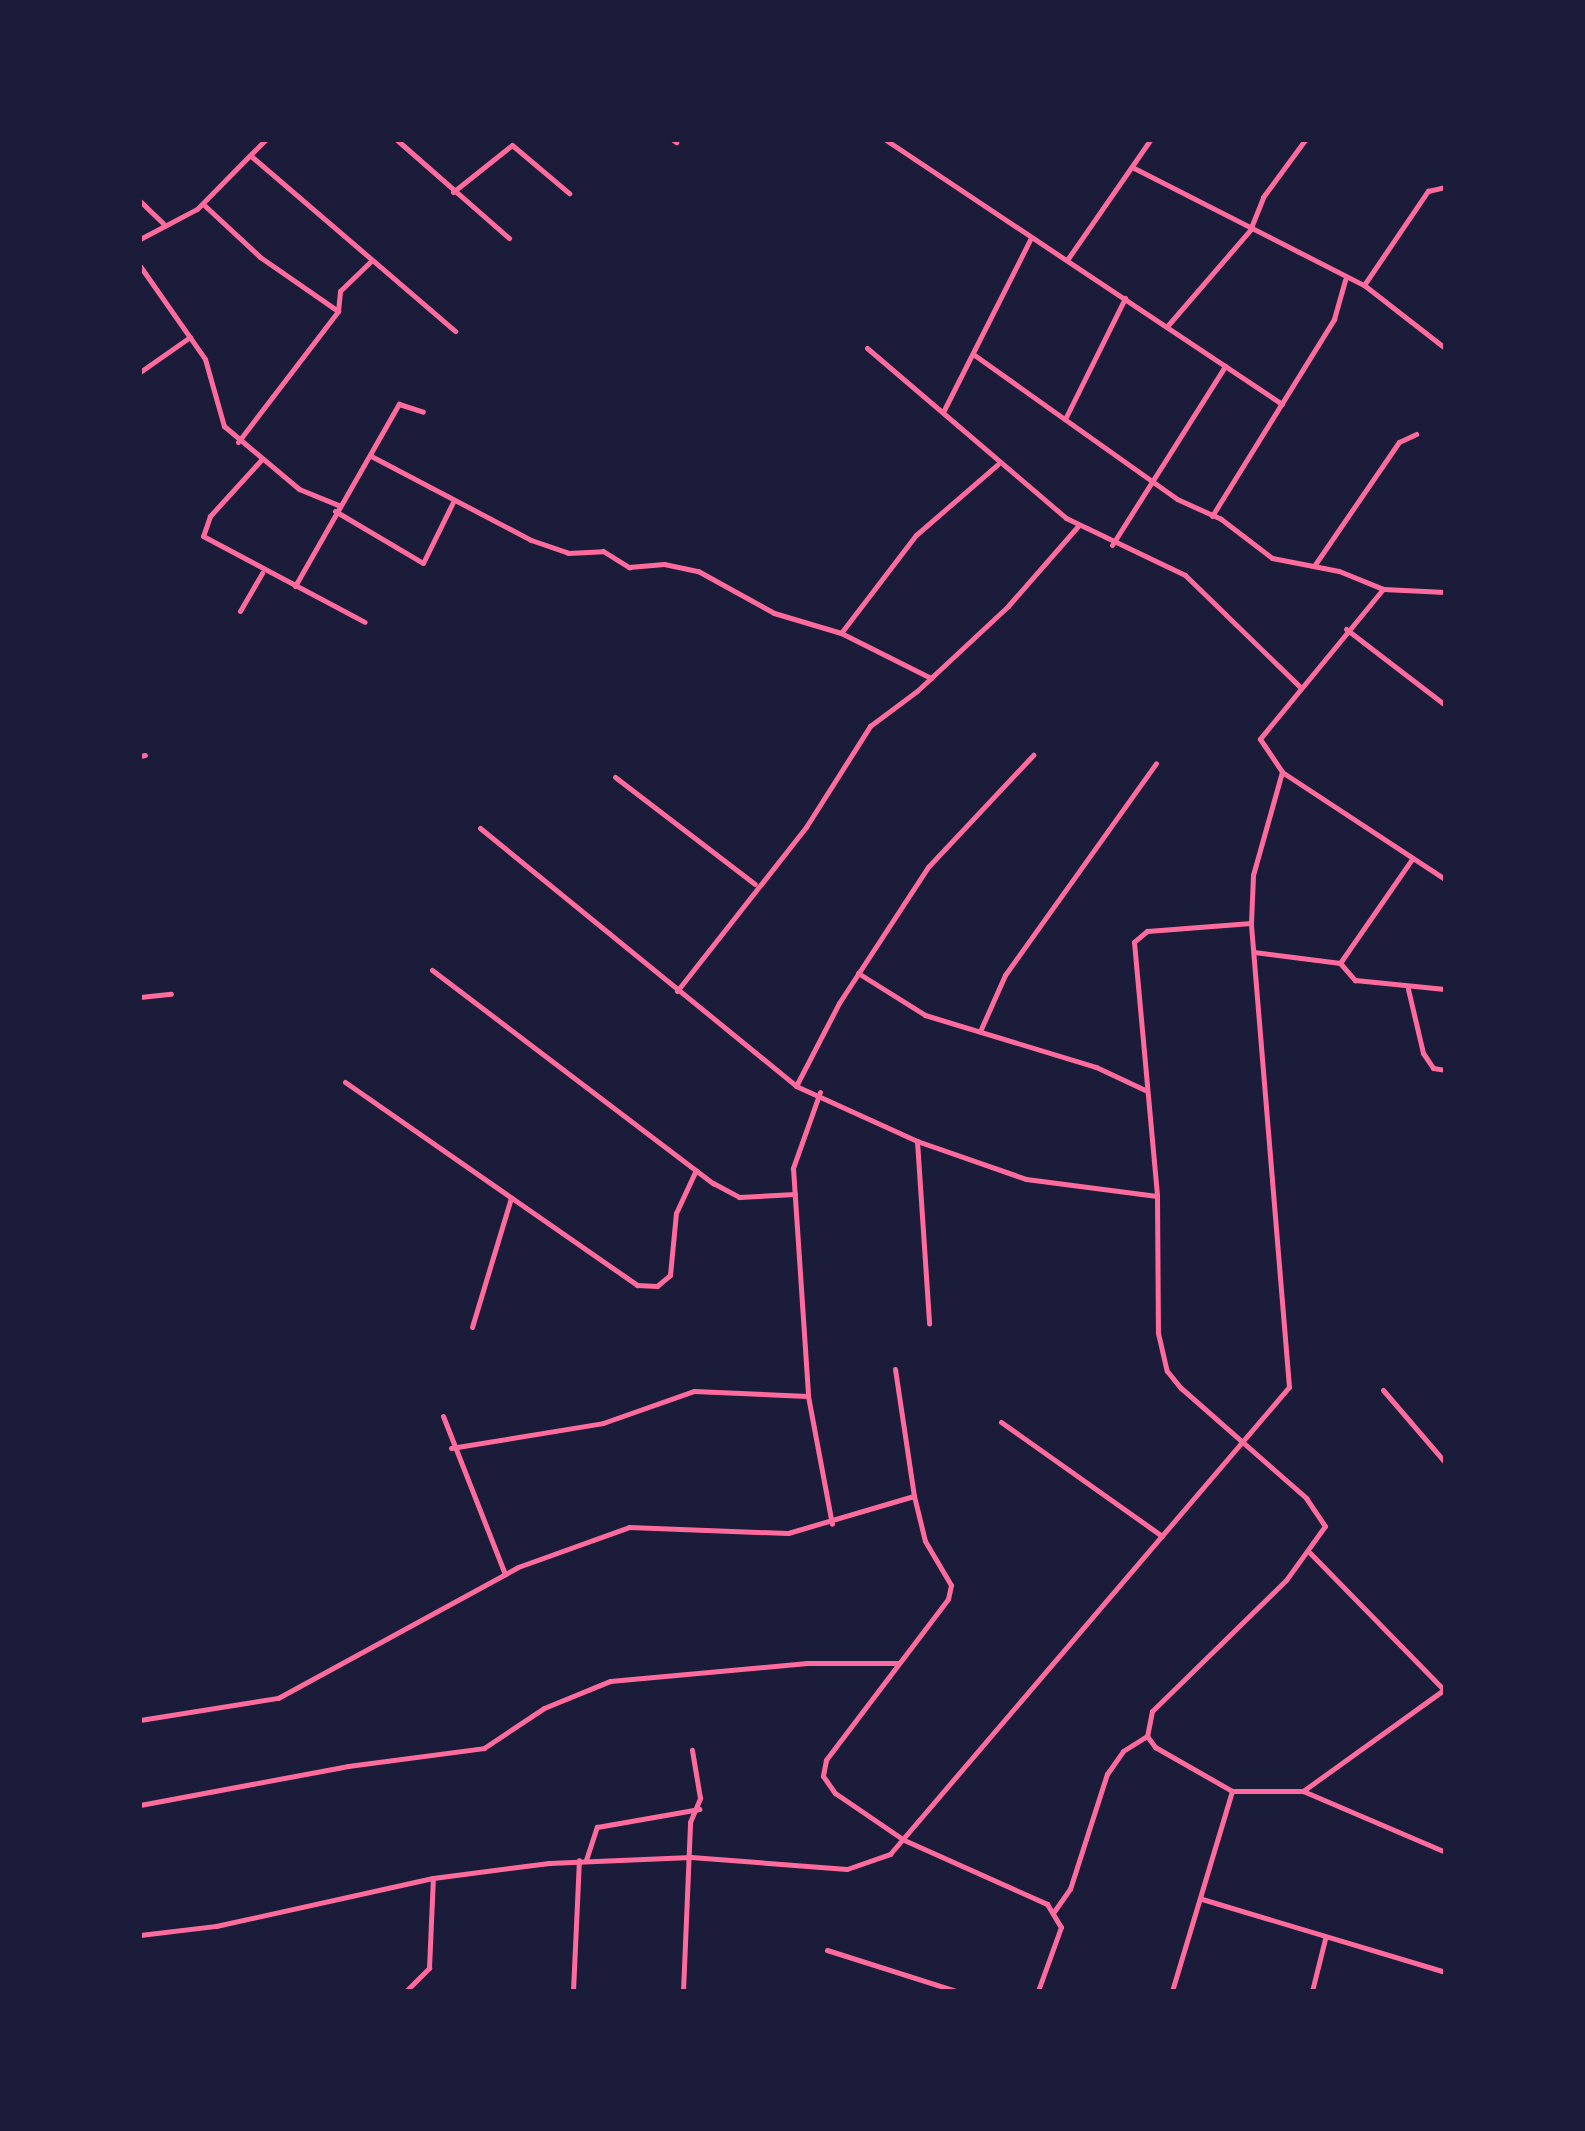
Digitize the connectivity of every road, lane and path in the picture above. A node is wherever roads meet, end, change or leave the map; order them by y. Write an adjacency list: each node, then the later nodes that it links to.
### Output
1 (265, 140): 6 (street)
2 (397, 140): 9 (street)
3 (886, 140): 17 (street)
4 (1150, 140): 7 (street)
5 (1305, 140): 14 (street)
6 (251, 156): 12 (street); 19 (street)
7 (1134, 168): 14 (street); 18 (street)
8 (1445, 187): 22 (street)
9 (453, 192): 10 (street); 15 (street)
10 (569, 193)
11 (140, 200): 13 (street)
12 (204, 204): 13 (street); 24 (street)
13 (164, 223): 16 (street)
14 (1250, 230): 21 (street); 25 (street)
15 (509, 238)
16 (140, 239)
17 (1030, 240): 18 (street); 30 (street)
18 (1066, 261): 23 (street)
19 (370, 262): 24 (street); 26 (street)
20 (140, 266): 27 (street)
21 (1346, 280): 22 (street); 33 (street)
22 (1364, 285): 29 (street)
23 (1125, 298): 25 (street); 36 (street)
24 (338, 311): 38 (street)
25 (1169, 324): 31 (street)
26 (455, 331)
27 (190, 337): 32 (street); 38 (street)
28 (867, 348): 35 (street)
29 (1445, 348)
30 (973, 354): 35 (street); 36 (street)
31 (1226, 366): 33 (street); 42 (street)
32 (140, 372)
33 (1282, 404): 45 (street)
34 (422, 412): 39 (street)
35 (943, 412): 41 (street)
36 (1066, 418): 42 (street)
37 (1416, 434): 48 (street)
38 (238, 442): 40 (street)
39 (371, 456): 43 (street); 44 (street)
40 (260, 460): 44 (street); 49 (street)
41 (998, 464): 46 (street); 56 (street)
42 (1153, 479): 45 (street); 47 (street)
43 (453, 502): 44 (street); 56 (street)
44 (336, 508): 50 (street)
45 (1212, 516): 48 (street)
46 (1078, 526): 47 (street); 57 (street)
47 (1112, 545): 58 (street)
48 (1314, 566): 51 (street)
49 (262, 573): 50 (street); 53 (street)
50 (295, 586): 54 (street)
51 (1383, 589): 52 (street); 55 (street)
52 (1445, 592)
53 (240, 611)
54 (365, 622)
55 (1346, 629): 58 (street); 59 (street)
56 (842, 633): 57 (street)
57 (931, 678): 67 (street)
58 (1299, 686): 62 (street)
59 (1445, 705)
60 (1033, 754): 72 (street)
61 (1156, 763): 78 (street)
62 (1282, 772): 65 (street); 68 (street)
63 (615, 777): 67 (street)
64 (480, 828): 75 (street)
65 (1413, 858): 66 (street); 70 (street)
66 (1445, 879)
67 (756, 884): 75 (street)
68 (1252, 923): 69 (street); 82 (street)
69 (1254, 952): 70 (street); 96 (street)
70 (1340, 963): 74 (street)
71 (432, 970): 85 (street)
72 (858, 972): 78 (street); 81 (street)
73 (1445, 988): 74 (street)
74 (1408, 989): 79 (street)
75 (677, 991): 81 (street)
76 (171, 994): 77 (street)
77 (140, 997)
78 (980, 1028): 82 (street)
79 (1445, 1070)
80 (345, 1082): 88 (street)
81 (796, 1086): 83 (street)
82 (1147, 1091): 87 (street)
83 (820, 1092): 84 (street); 86 (street)
84 (916, 1141): 87 (street); 89 (street)
85 (696, 1170): 86 (street); 88 (street)
86 (795, 1194): 93 (street)
87 (1156, 1196): 96 (street)
88 (511, 1198): 90 (street)
89 (929, 1324)
90 (472, 1327)
91 (895, 1369): 99 (street)
92 (1383, 1390): 98 (street)
93 (808, 1396): 97 (street); 100 (street)
94 (443, 1416): 97 (street)
95 (1001, 1422): 101 (street)
96 (1242, 1442): 101 (street); 102 (street)
97 (451, 1448): 103 (street)
98 (1445, 1462)
99 (914, 1496): 100 (street); 104 (street)
100 (832, 1524): 103 (street)
101 (1162, 1536): 113 (street)
102 (1310, 1554): 105 (street); 107 (street)
103 (505, 1574): 106 (street)
104 (898, 1662): 111 (street); 113 (street)
105 (1444, 1689): 110 (street)
106 (140, 1720)
107 (1147, 1736): 109 (street); 119 (street)
108 (692, 1750): 112 (street)
109 (1232, 1791): 110 (street); 118 (street)
110 (1303, 1791): 114 (street)
111 (140, 1806)
112 (699, 1808): 115 (street); 116 (street)
113 (904, 1840): 115 (street); 119 (street)
114 (1445, 1852)
115 (690, 1857): 116 (street); 126 (street)
116 (583, 1860): 117 (street); 125 (street)
117 (434, 1878): 120 (street); 124 (street)
118 (1202, 1899): 121 (street); 129 (street)
119 (1053, 1913): 128 (street)
120 (140, 1935)
121 (1325, 1940): 123 (street); 130 (street)
122 (827, 1950): 127 (street)
123 (1445, 1972)
124 (406, 1991)
125 (573, 1991)
126 (683, 1991)
127 (956, 1991)
128 (1038, 1991)
129 (1172, 1991)
130 (1312, 1991)

